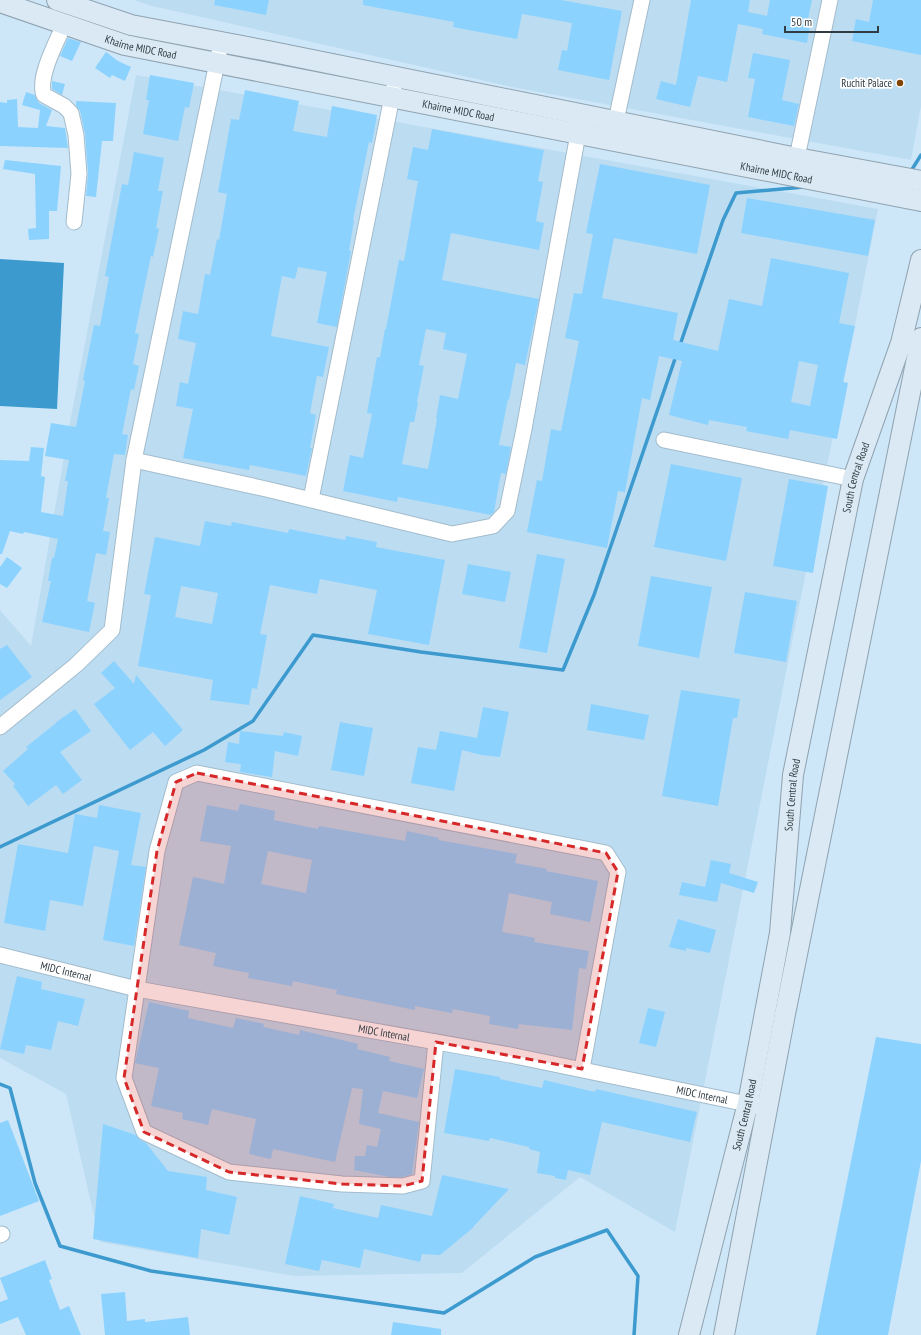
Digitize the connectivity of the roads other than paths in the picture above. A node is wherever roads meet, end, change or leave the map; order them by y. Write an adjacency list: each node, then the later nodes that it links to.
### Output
1 (57, 0): 6 (main road, Khairne MIDC Road)
2 (642, 0): 11 (street)
3 (830, 0): 14 (street)
4 (0, 2): 5 (main road, Khairne MIDC Road)
5 (64, 25): 7 (main road, Khairne MIDC Road); 17 (street)
6 (221, 42): 7 (street); 8 (main road, Khairne MIDC Road)
7 (217, 62): 9 (main road, Khairne MIDC Road); 21 (street)
8 (396, 77): 9 (street); 10 (main road, Khairne MIDC Road)
9 (391, 98): 12 (main road, Khairne MIDC Road); 23 (street)
10 (582, 114): 11 (main road, Khairne MIDC Road); 12 (street)
11 (616, 121): 13 (street); 14 (main road, Khairne MIDC Road)
12 (578, 134): 13 (main road, Khairne MIDC Road); 23 (street)
13 (612, 141): 14 (main road, Khairne MIDC Road)
14 (795, 167): 15 (main road, Khairne MIDC Road); 16 (main road, Khairne MIDC Road)
15 (921, 181)
16 (921, 201)
17 (74, 222)
18 (921, 260): 22 (main road, South Central Road)
19 (921, 338): 30 (main road, South Central Road)
20 (664, 440): 22 (street)
21 (134, 460): 23 (street); 24 (street)
22 (853, 478): 29 (main road, South Central Road)
23 (311, 500)
24 (0, 727)
25 (0, 955): 26 (street, MIDC Internal)
26 (137, 989): 27 (street, MIDC Internal); 27 (street); 28 (street)
27 (436, 1042): 28 (street, MIDC Internal)
28 (582, 1069): 29 (street, MIDC Internal)
29 (748, 1103): 30 (street, MIDC Internal); 31 (main road, South Central Road)
30 (768, 1109): 32 (main road, South Central Road)
31 (689, 1335)
32 (724, 1335)

